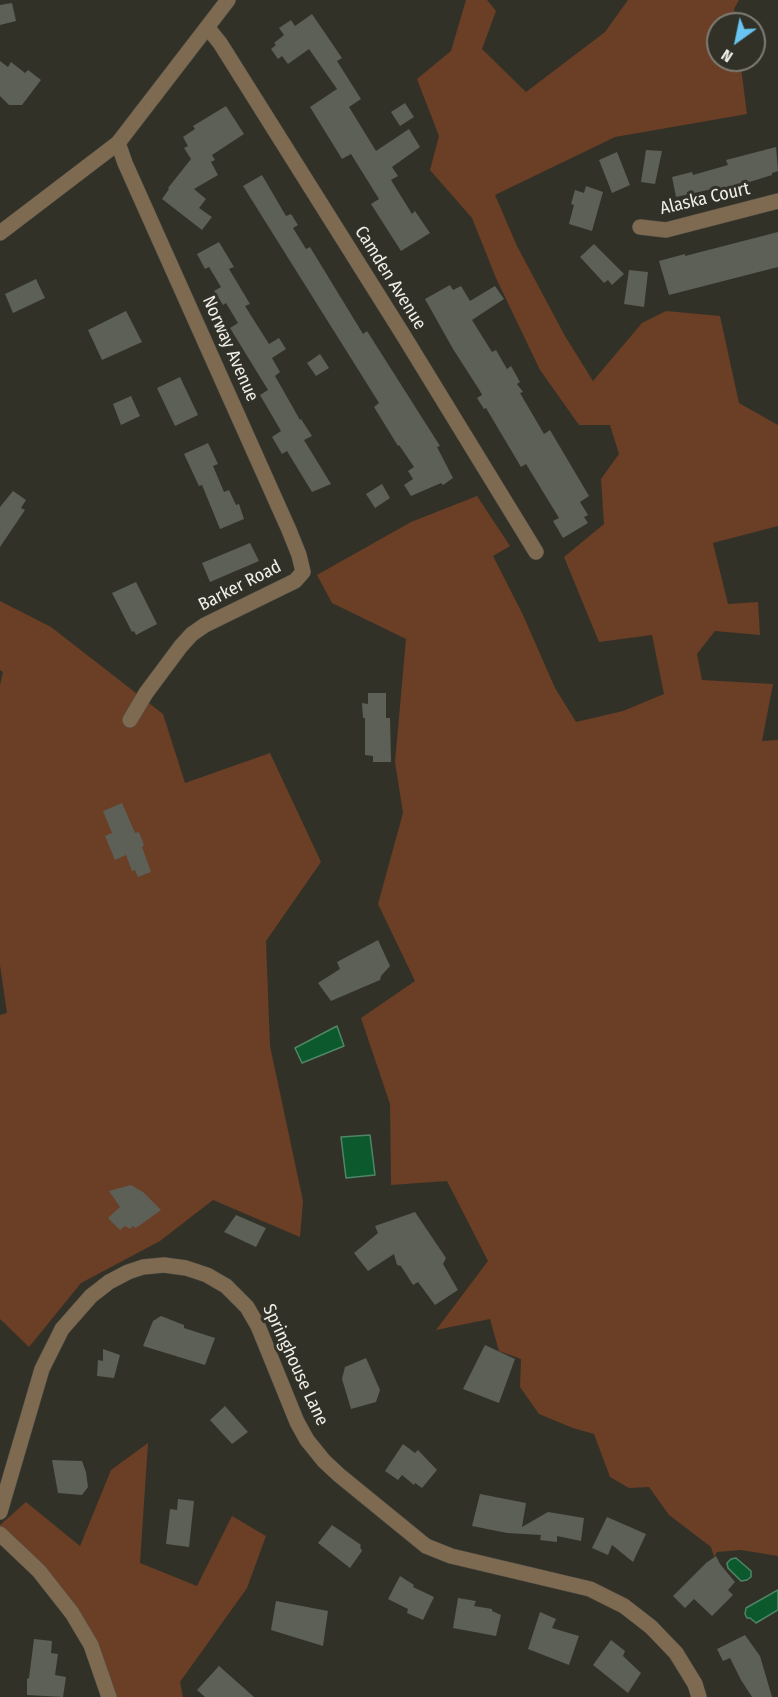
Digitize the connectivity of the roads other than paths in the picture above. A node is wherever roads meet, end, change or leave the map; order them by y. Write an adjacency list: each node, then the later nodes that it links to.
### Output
1 (228, 0): 2 (street)
2 (207, 27): 3 (street); 7 (street, Camden Avenue)
3 (118, 143): 6 (street); 8 (street, Norway Avenue)
4 (778, 201): 5 (street, Alaska Court)
5 (640, 228)
6 (0, 233)
7 (536, 552)
8 (303, 572): 9 (street, Barker Road)
9 (130, 720)
10 (0, 1512): 13 (street, Springhouse Lane)
11 (0, 1534): 12 (street)
12 (108, 1697)
13 (699, 1697)

